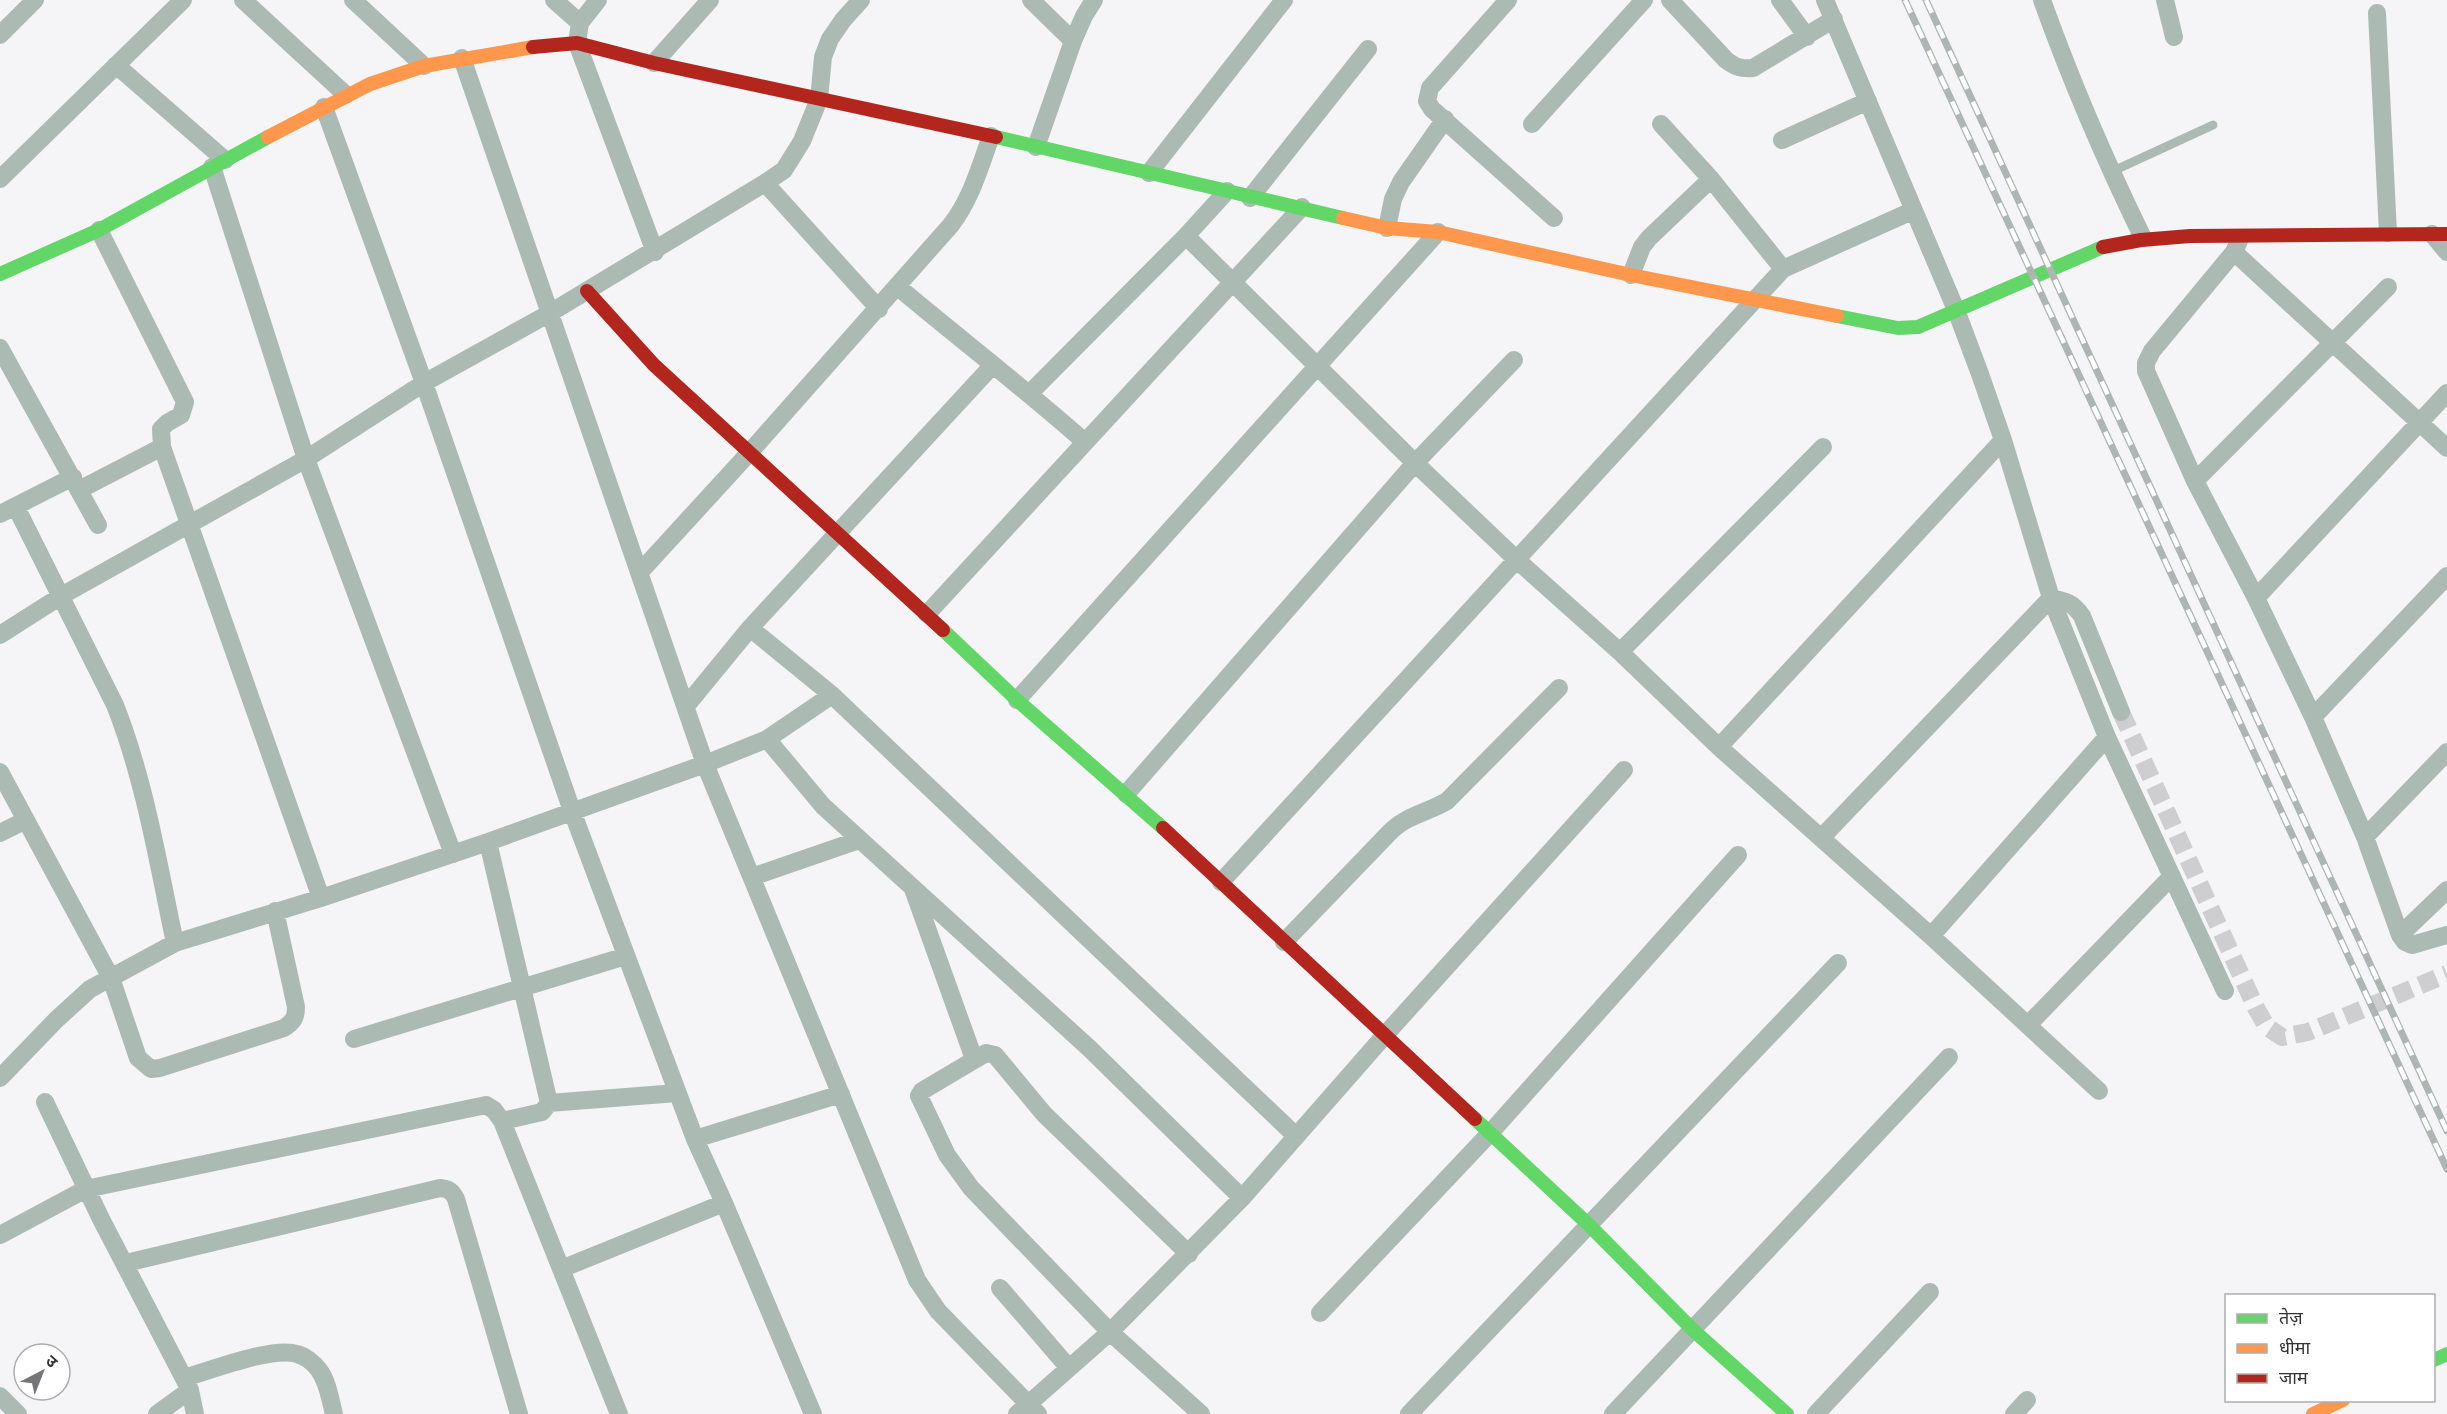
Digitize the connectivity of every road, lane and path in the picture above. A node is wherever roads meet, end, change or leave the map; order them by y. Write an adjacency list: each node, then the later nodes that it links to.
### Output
1 (35, 0): 22 (street)
2 (183, 0): 30 (street)
3 (243, 0): 32 (street)
4 (352, 0): 31 (street)
5 (554, 0): 21 (street)
6 (598, 0): 21 (street)
7 (710, 0): 29 (street)
8 (861, 0): 33 (street)
9 (1030, 0): 25 (street)
10 (1094, 0): 25 (street)
11 (1284, 0): 45 (street)
12 (1508, 0): 36 (street)
13 (1644, 0): 37 (street)
14 (1670, 0): 23 (street)
15 (1780, 0): 23 (street)
16 (1825, 0): 20 (street)
17 (2042, 0): 44 (street)
18 (2165, 0): 24 (street)
19 (2377, 13): 57 (street)
20 (1834, 19): 23 (street); 34 (street)
21 (580, 23): 26 (street)
22 (0, 36)
23 (1807, 37)
24 (2174, 37)
25 (1073, 41): 42 (street)
26 (577, 43): 28 (street); 29 (street); 62 (street)
27 (1368, 49): 50 (street)
28 (462, 58): 31 (street); 75 (street)
29 (654, 63): 33 (street)
30 (117, 65): 43 (street); 46 (street)
31 (424, 66): 32 (street)
32 (346, 95): 35 (street)
33 (819, 99): 40 (street); 48 (street)
34 (1868, 101): 41 (street); 52 (street)
35 (324, 107): 43 (street); 81 (street)
36 (1445, 119): 53 (street); 54 (street)
37 (1532, 124)
38 (1661, 124): 47 (street)
39 (2213, 125): 44 (lane)
40 (991, 136): 42 (street); 69 (street)
41 (1782, 140)
42 (1036, 147): 45 (street)
43 (218, 164): 55 (street); 91 (street)
44 (2111, 172): 61 (street)
45 (1149, 173): 49 (street)
46 (0, 179)
47 (1711, 179): 65 (street); 67 (street)
48 (765, 183): 62 (street); 73 (street)
49 (1227, 191): 50 (street); 60 (street)
50 (1250, 198): 51 (street)
51 (1302, 207): 54 (street); 68 (street)
52 (1912, 211): 65 (street); 74 (street)
53 (1554, 218)
54 (1387, 228): 56 (street)
55 (99, 230): 66 (street); 87 (street)
56 (1438, 232): 67 (street); 80 (street)
57 (2388, 233): 58 (street); 59 (street)
58 (2440, 234): 64 (street)
59 (2242, 235): 61 (street); 63 (street)
60 (1186, 236): 68 (street); 82 (street)
61 (2143, 238): 74 (street)
62 (655, 252): 71 (street)
63 (2234, 252): 76 (street); 93 (street)
64 (2447, 252)
65 (1783, 269): 72 (street)
66 (1, 272)
67 (1631, 275): 72 (street)
68 (1232, 283): 80 (street); 86 (street)
69 (898, 287): 73 (street); 79 (street)
70 (2388, 287): 76 (street)
71 (587, 291): 75 (street); 90 (street)
72 (1756, 300): 74 (street); 99 (street)
73 (879, 309): 90 (street)
74 (1956, 310): 85 (street)
75 (550, 314): 81 (street); 100 (street)
76 (2334, 343): 84 (street); 93 (street)
77 (0, 348): 94 (street)
78 (1514, 360): 92 (street)
79 (992, 366): 82 (street); 98 (street)
80 (1319, 367): 92 (street); 111 (street)
81 (424, 383): 91 (street); 123 (street)
82 (1030, 393): 86 (street)
83 (2447, 393): 84 (street)
84 (2420, 422): 89 (street); 104 (street)
85 (2003, 440): 103 (street); 117 (street)
86 (1085, 442): 105 (street)
87 (162, 447): 94 (street); 96 (street)
88 (1823, 447): 108 (street)
89 (2447, 448)
90 (749, 453): 98 (street); 100 (street)
91 (306, 459): 96 (street); 130 (street)
92 (1415, 464): 99 (street); 122 (street)
93 (2195, 481): 104 (street)
94 (76, 484): 95 (street); 97 (street)
95 (8, 511): 102 (street)
96 (190, 523): 102 (street); 137 (street)
97 (98, 525)
98 (837, 533): 105 (street); 106 (street)
99 (1518, 561): 108 (street); 134 (street)
100 (640, 572): 112 (street)
101 (2447, 576): 114 (street)
102 (62, 596): 107 (street); 143 (street)
103 (2051, 598): 113 (street); 115 (street); 126 (street)
104 (2256, 598): 114 (street)
105 (927, 614): 111 (street)
106 (750, 628): 110 (street); 112 (street)
107 (0, 635)
108 (1620, 652): 117 (street)
109 (1559, 688): 142 (street)
110 (832, 695): 116 (street); 162 (street)
111 (1017, 700): 122 (street)
112 (686, 705): 119 (street)
113 (2121, 712)
114 (2313, 717): 127 (street)
115 (2108, 737): 132 (street); 141 (street)
116 (768, 740): 119 (street); 128 (street)
117 (1719, 747): 126 (street)
118 (2447, 752): 127 (street)
119 (705, 764): 123 (street); 133 (street)
120 (1624, 770): 150 (street)
121 (0, 772): 124 (street)
122 (1126, 794): 134 (street)
123 (572, 811): 129 (street); 144 (street)
124 (26, 820): 125 (street); 146 (street)
125 (0, 833)
126 (1822, 837): 141 (street)
127 (2365, 837): 140 (street)
128 (859, 840): 133 (street); 135 (street)
129 (488, 842): 130 (street); 147 (street)
130 (453, 854): 137 (street)
131 (1738, 855): 161 (street)
132 (2172, 876): 148 (street); 149 (street)
133 (752, 877): 157 (street)
134 (1221, 882): 142 (street)
135 (912, 886): 153 (street); 165 (street)
136 (2447, 890): 140 (street)
137 (321, 898): 138 (street)
138 (275, 911): 143 (street); 146 (street)
139 (2447, 934): 140 (street)
140 (2400, 935)
141 (1931, 936): 149 (street)
142 (1284, 942): 150 (street)
143 (176, 943): 146 (street)
144 (626, 956): 147 (street); 156 (street)
145 (1838, 963): 167 (street)
146 (111, 978): 154 (street)
147 (522, 989): 151 (street); 159 (street)
148 (2224, 991)
149 (2028, 1025): 155 (street)
150 (1384, 1035): 161 (street); 162 (street)
151 (354, 1040)
152 (1949, 1058): 175 (street)
153 (974, 1059): 169 (street); 176 (street)
154 (0, 1078)
155 (2099, 1091)
156 (677, 1093): 159 (street); 163 (street)
157 (841, 1094): 163 (street); 182 (street)
158 (45, 1102): 164 (street)
159 (549, 1103): 160 (street)
160 (502, 1120): 164 (street); 171 (street)
161 (1491, 1132): 167 (street); 174 (street)
162 (1295, 1135): 165 (street)
163 (695, 1139): 166 (street)
164 (87, 1189): 168 (street); 170 (street)
165 (1242, 1198): 169 (street)
166 (724, 1203): 171 (street); 189 (street)
167 (1590, 1225): 175 (street); 191 (street)
168 (0, 1235)
169 (1189, 1254): 176 (street)
170 (126, 1263): 178 (street); 187 (street)
171 (561, 1269): 188 (street)
172 (1000, 1288): 177 (street)
173 (1930, 1292): 194 (street)
174 (1320, 1313)
175 (1693, 1330): 192 (street); 193 (street)
176 (1110, 1332): 177 (street); 190 (street)
177 (1069, 1368): 182 (street)
178 (187, 1384): 184 (street); 185 (street); 186 (street)
179 (0, 1396): 183 (street)
180 (2028, 1400): 195 (street)
181 (2341, 1402): 196 (street)
182 (1027, 1411)
183 (18, 1414)
184 (157, 1414)
185 (195, 1414)
186 (334, 1414)
187 (519, 1414)
188 (619, 1414)
189 (813, 1414)
190 (1201, 1414)
191 (1409, 1414)
192 (1613, 1414)
193 (1787, 1414)
194 (1816, 1414)
195 (2014, 1414)
196 (2313, 1414)

